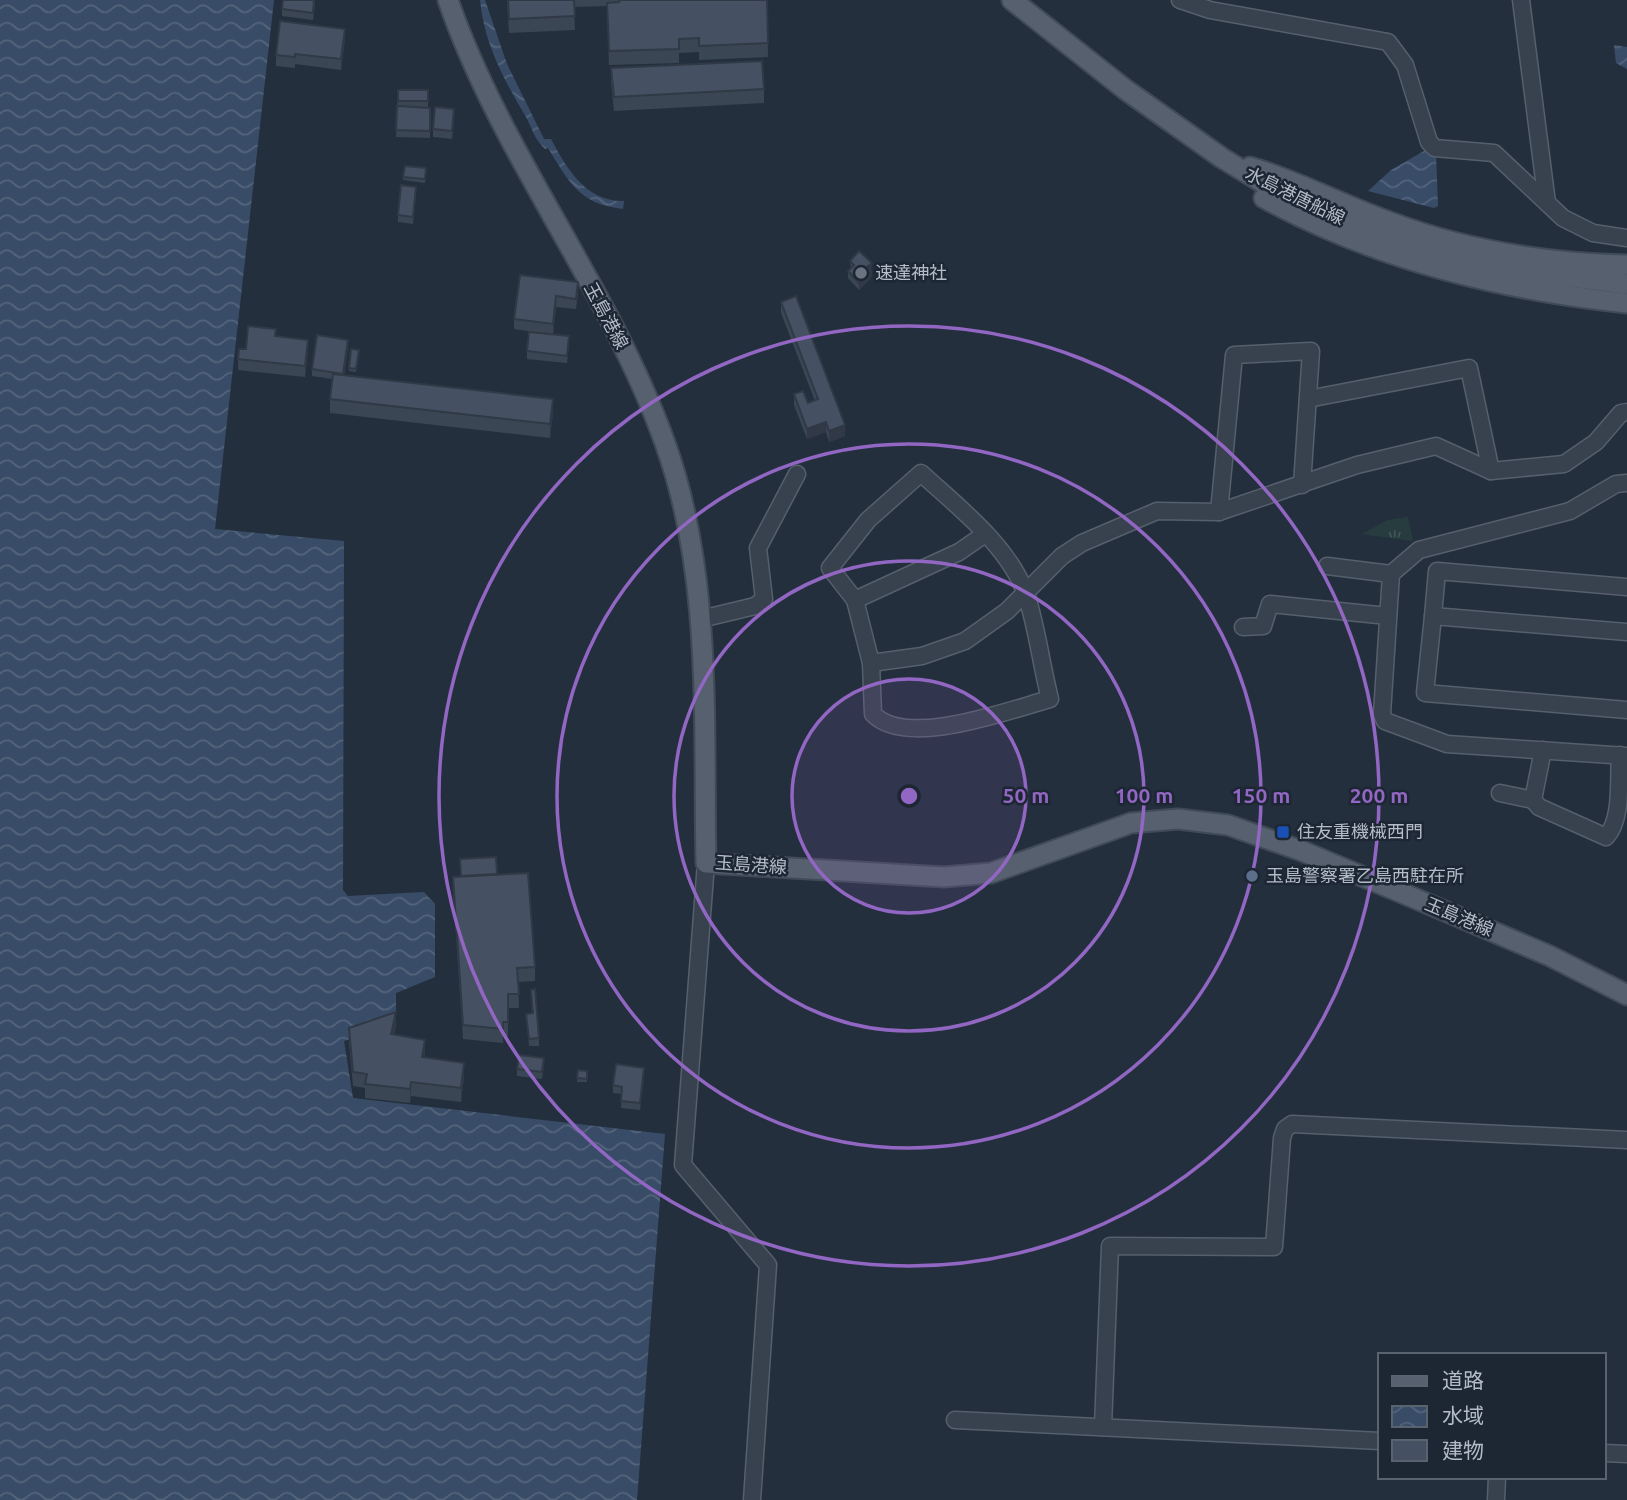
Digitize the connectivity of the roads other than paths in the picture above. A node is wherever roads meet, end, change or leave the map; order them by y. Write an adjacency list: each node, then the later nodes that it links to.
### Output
1 (448, 0): 26 (main road, 玉島港線)
2 (1012, 0): 5 (main road, 水島港唐船線)
3 (1180, 0): 6 (street)
4 (1521, 0): 6 (street)
5 (1222, 158): 8 (main road); 9 (main road, 水島港唐船線); 10 (main road)
6 (1548, 203): 7 (street)
7 (1627, 238)
8 (1627, 265)
9 (1627, 284)
10 (1627, 303)
11 (1308, 399): 13 (street); 16 (street); 17 (street)
12 (1627, 412): 13 (street)
13 (1491, 471): 16 (street)
14 (797, 474): 26 (street)
15 (1627, 482): 20 (street)
16 (1302, 485): 17 (street)
17 (1219, 512): 22 (street)
18 (985, 534): 22 (street); 23 (street); 23 (street)
19 (1327, 566): 20 (street)
20 (1391, 574): 24 (street)
21 (1627, 587): 25 (street)
22 (1025, 593): 29 (street); 29 (street)
23 (855, 600): 29 (street)
24 (1388, 616): 27 (street); 31 (street)
25 (1433, 616): 28 (street); 30 (street)
26 (701, 619): 35 (main road, 玉島港線)
27 (1242, 627)
28 (1627, 632)
29 (871, 663)
30 (1627, 710)
31 (1543, 750): 32 (street); 34 (street)
32 (1623, 755): 34 (street)
33 (1500, 793): 34 (street)
34 (1534, 800)
35 (706, 863): 36 (main road, 玉島港線); 44 (street)
36 (1627, 995)
37 (1627, 1140): 39 (street)
38 (955, 1420): 39 (street)
39 (1103, 1427): 40 (street)
40 (1378, 1441)
41 (1606, 1453): 42 (street)
42 (1627, 1454)
43 (1497, 1479): 45 (street)
44 (752, 1500)
45 (1496, 1500)

